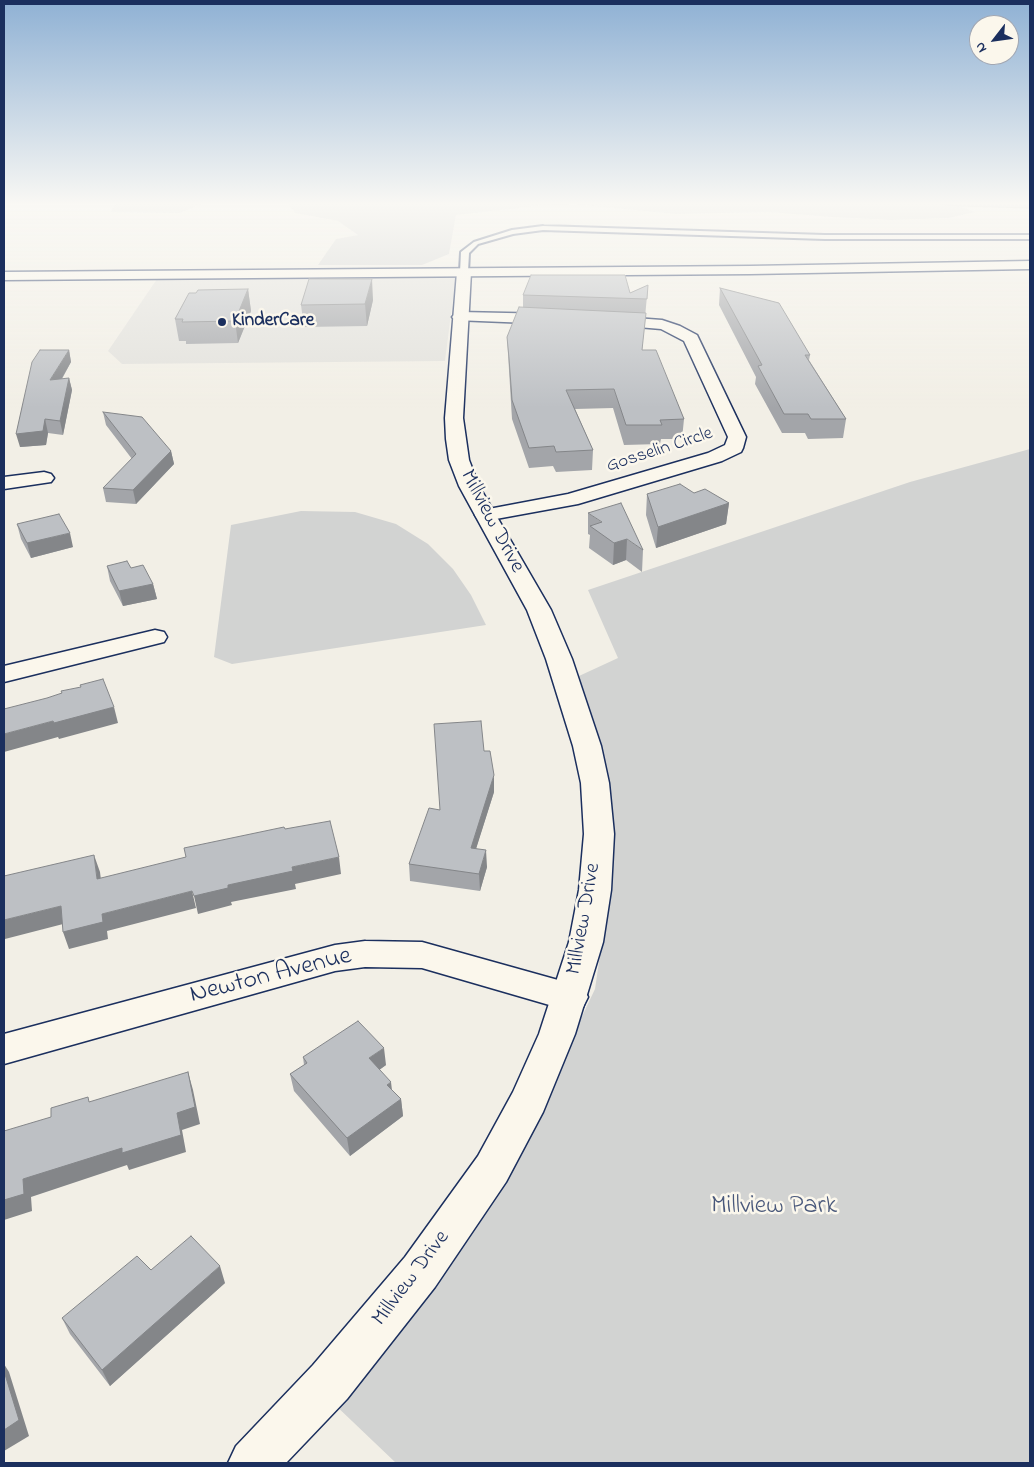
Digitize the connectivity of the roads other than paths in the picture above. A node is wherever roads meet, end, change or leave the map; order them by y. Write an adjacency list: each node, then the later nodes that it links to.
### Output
1 (684, 270): 2 (street)
2 (464, 272): 3 (street); 4 (street, Millview Drive)
3 (6, 278)
4 (460, 317): 5 (street); 9 (street, Millview Drive)
5 (571, 320)
6 (589, 320): 9 (street, Gosselin Circle)
7 (44, 478): 8 (street)
8 (4, 483)
9 (484, 514): 12 (street, Millview Drive)
10 (155, 637): 11 (street)
11 (4, 674)
12 (570, 997): 13 (street, Newton Avenue); 14 (street, Millview Drive)
13 (4, 1049)
14 (253, 1463)

